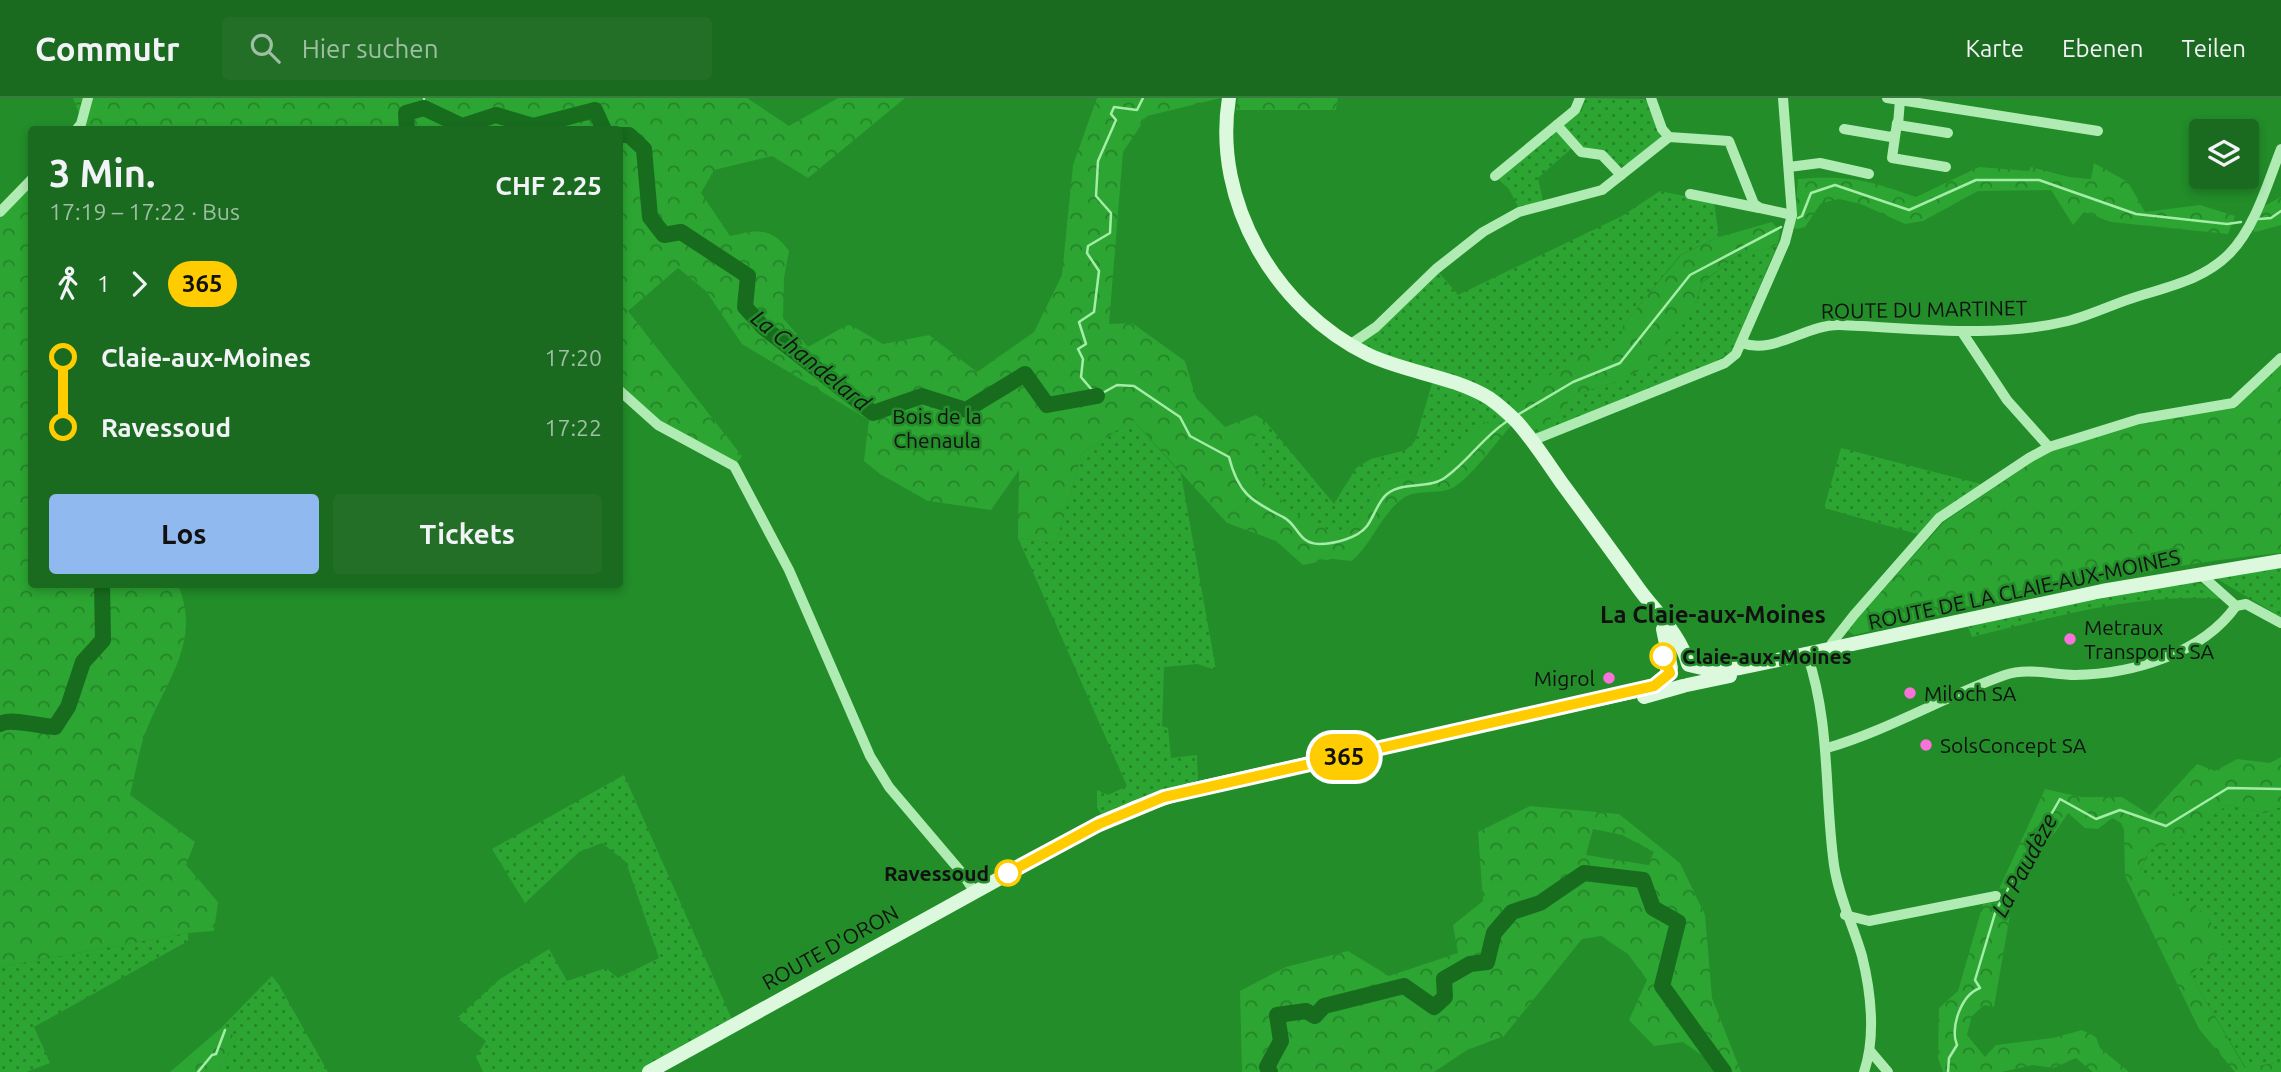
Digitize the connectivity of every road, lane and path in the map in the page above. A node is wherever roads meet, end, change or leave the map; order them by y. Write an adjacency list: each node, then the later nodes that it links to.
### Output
1 (88, 98): 9 (street)
2 (1228, 98): 28 (main road)
3 (1580, 98): 8 (street)
4 (1651, 98): 14 (street)
5 (1783, 98): 16 (street)
6 (1886, 98): 7 (street)
7 (1900, 100): 11 (street); 12 (street)
8 (1557, 125): 19 (street); 20 (street)
9 (79, 126)
10 (1844, 129): 11 (street)
11 (1896, 129): 13 (street); 17 (street)
12 (2098, 131)
13 (1948, 133)
14 (1668, 137): 19 (street); 23 (street)
15 (2281, 149): 26 (street, ROUTE DU MARTINET)
16 (1789, 167): 18 (street); 25 (street)
17 (1946, 167)
18 (1869, 174)
19 (1621, 175): 28 (street)
20 (1495, 176)
21 (28, 183): 24 (street)
22 (1690, 194): 23 (street)
23 (1760, 208): 25 (street)
24 (0, 212)
25 (1792, 215): 27 (street)
26 (1962, 332): 27 (street, ROUTE DU MARTINET); 32 (street)
27 (1742, 343): 31 (street)
28 (1351, 344): 31 (main road)
29 (2281, 358): 32 (street)
30 (623, 394): 47 (street)
31 (1531, 441): 36 (main road)
32 (2049, 447): 38 (street)
33 (2281, 561): 34 (main road, ROUTE DE LA CLAIE-AUX-MOINES)
34 (2200, 574): 35 (street); 38 (main road, ROUTE DE LA CLAIE-AUX-MOINES)
35 (2236, 606): 37 (street); 45 (street)
36 (1653, 608): 41 (main road); 42 (main road)
37 (2281, 623)
38 (1830, 649): 39 (main road, ROUTE DE LA CLAIE-AUX-MOINES)
39 (1807, 654): 40 (main road, ROUTE DE LA CLAIE-AUX-MOINES); 45 (street)
40 (1777, 661): 41 (main road, ROUTE DE LA CLAIE-AUX-MOINES); 43 (main road, ROUTE DE LA CLAIE-AUX-MOINES)
41 (1688, 665): 42 (main road); 43 (main road)
42 (1670, 671): 43 (main road); 44 (main road, ROUTE DE LA CLAIE-AUX-MOINES)
43 (1685, 685): 44 (main road, ROUTE DE LA CLAIE-AUX-MOINES)
44 (1475, 729): 46 (main road, ROUTE DE LA CLAIE-AUX-MOINES)
45 (1827, 748): 49 (street)
46 (1308, 764): 47 (main road, ROUTE D'ORON)
47 (974, 891): 51 (main road, ROUTE D'ORON)
48 (1996, 895): 49 (street)
49 (1845, 915): 50 (street)
50 (1871, 1052): 52 (street); 53 (street)
51 (649, 1072)
52 (1864, 1072)
53 (1888, 1072)

